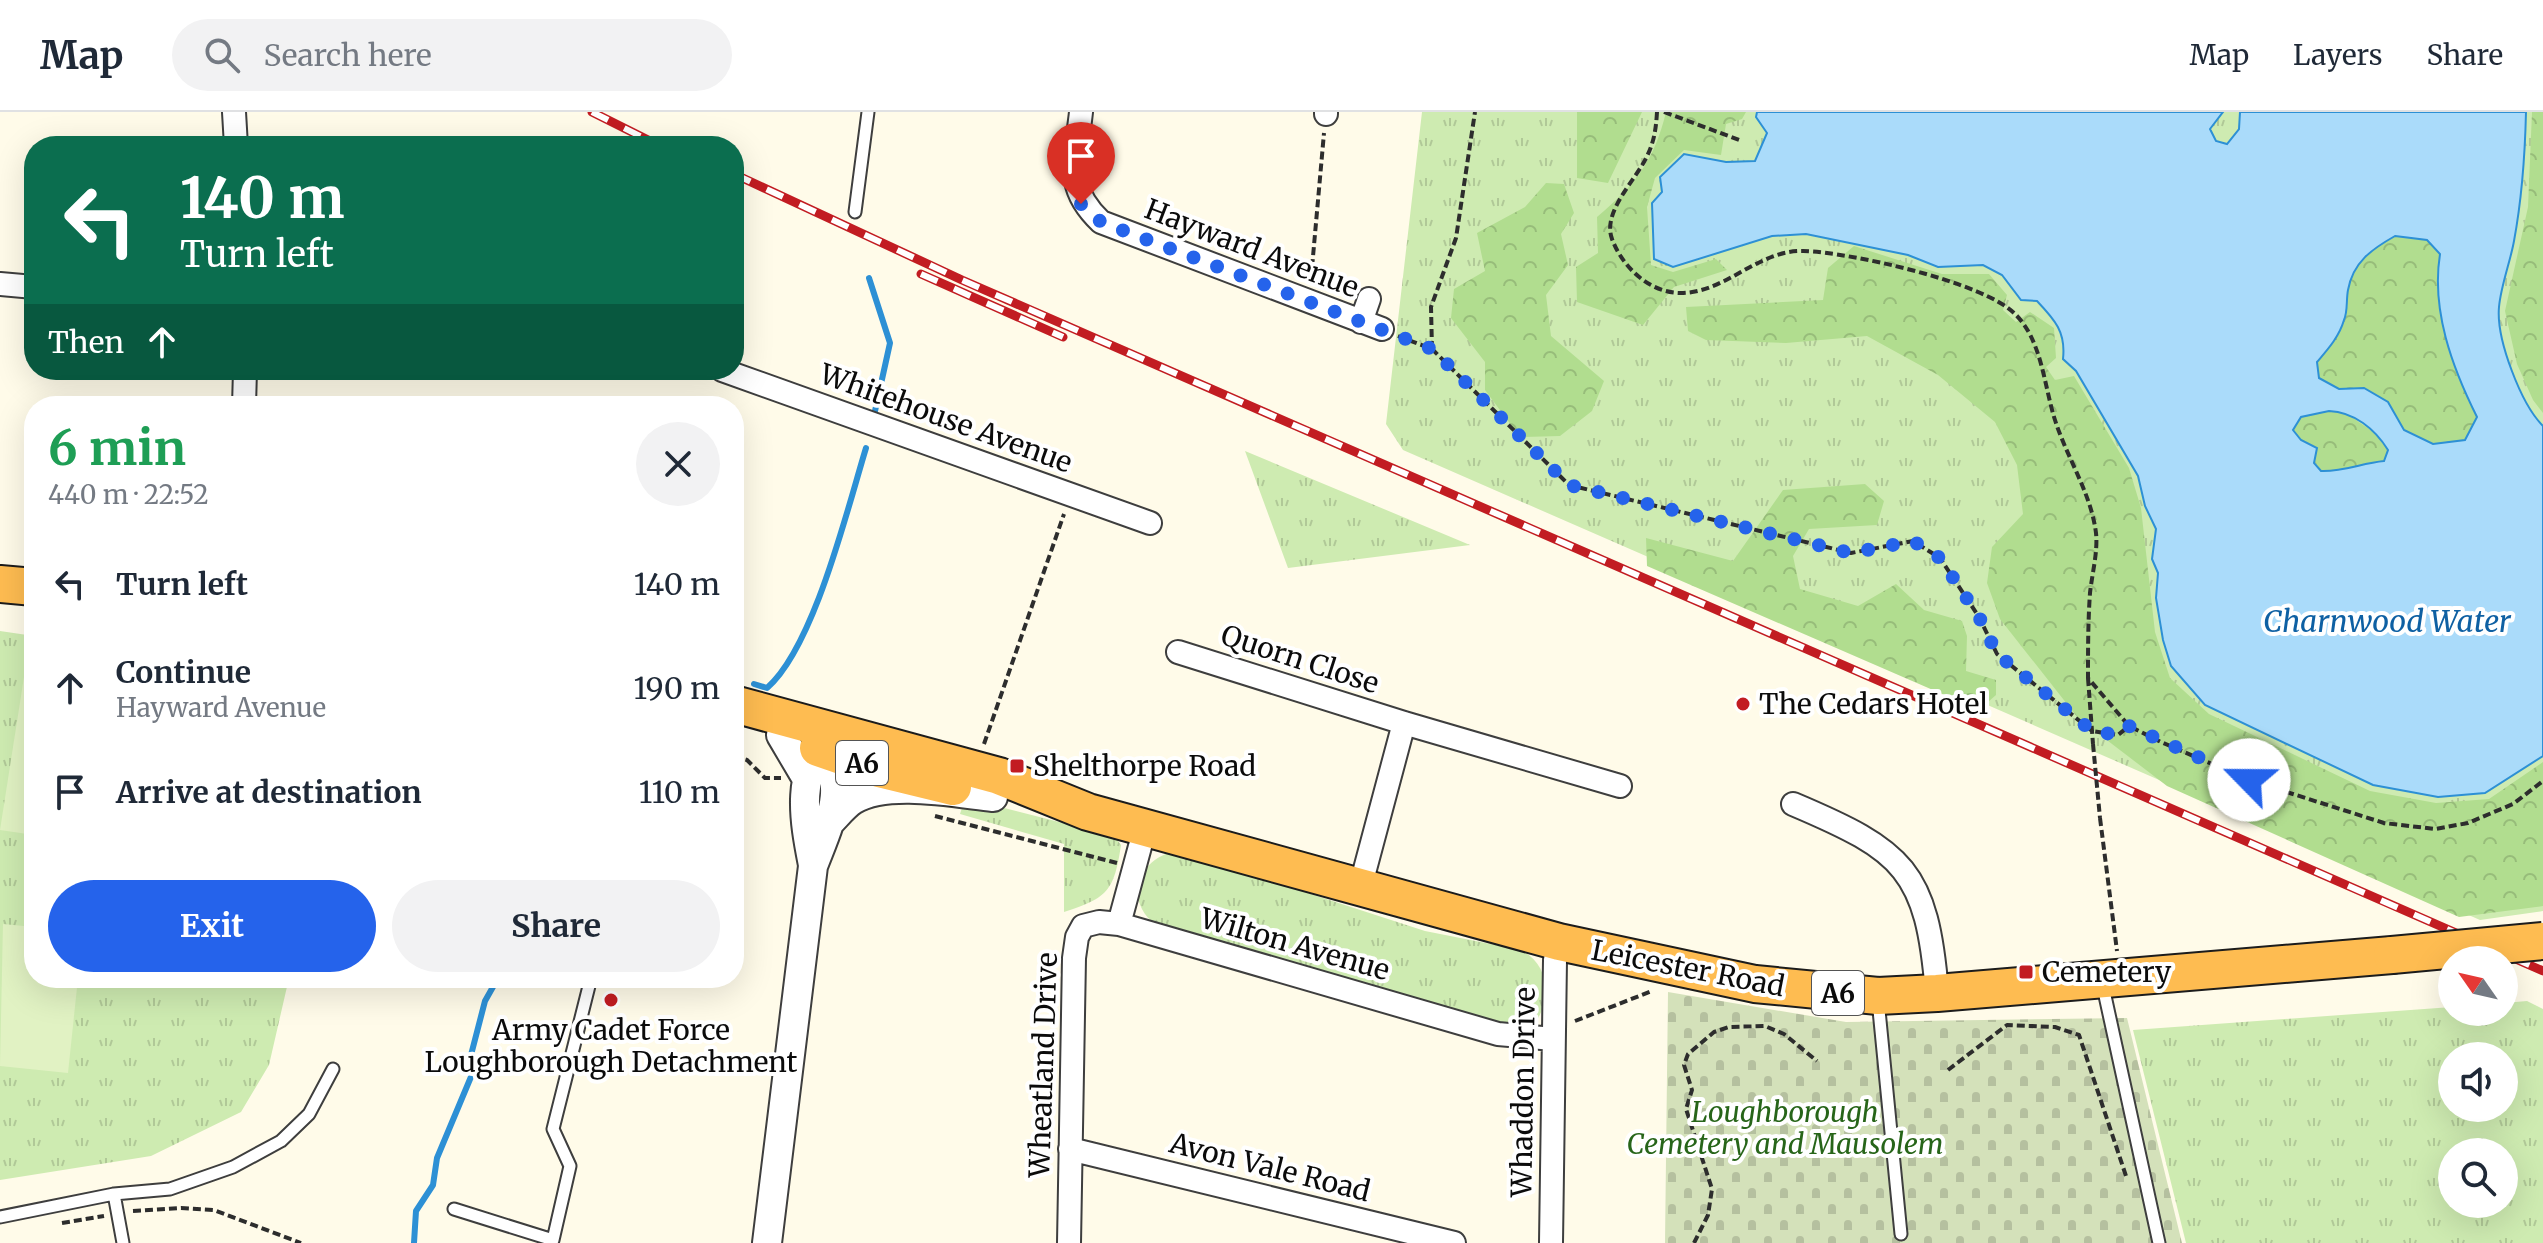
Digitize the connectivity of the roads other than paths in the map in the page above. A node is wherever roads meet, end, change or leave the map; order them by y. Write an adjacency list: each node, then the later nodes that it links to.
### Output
1 (234, 112): 4 (street)
2 (868, 112): 5 (lane)
3 (1081, 112): 9 (street, Hayward Avenue)
4 (235, 136)
5 (855, 212)
6 (0, 284): 7 (street)
7 (24, 286)
8 (1369, 299): 9 (street, Hayward Avenue)
9 (1361, 322): 10 (street, Hayward Avenue)
10 (1382, 329)
11 (744, 378): 12 (street, Whitehouse Avenue)
12 (1150, 523)
13 (0, 584): 14 (highway)
14 (24, 586)
15 (1178, 652): 18 (street, Quorn Close)
16 (744, 708): 19 (highway, Leicester Road / A6)
17 (744, 720): 19 (highway, Leicester Road / A6)
18 (1404, 723): 22 (street, Quorn Close); 27 (street, Quorn Close)
19 (783, 726): 20 (highway, Leicester Road / A6); 20 (street)
20 (826, 754): 21 (highway, Leicester Road / A6); 24 (street); 26 (street)
21 (984, 783): 24 (street); 25 (highway, Leicester Road / A6)
22 (1620, 786)
23 (1793, 804): 33 (street)
24 (830, 822): 26 (street)
25 (1145, 828): 27 (highway, Leicester Road / A6); 28 (street)
26 (813, 866): 43 (street)
27 (1360, 888): 30 (highway, Leicester Road / A6)
28 (1119, 924): 35 (street, Wilton Avenue); 37 (street, Wheatland Drive)
29 (2543, 941): 31 (highway, Leicester Road / A6, bridge)
30 (1559, 942): 34 (highway, Leicester Road / A6); 35 (street, Whaddon Drive)
31 (2111, 977): 33 (highway, Leicester Road / A6); 47 (lane)
32 (588, 988): 39 (lane)
33 (1937, 993): 34 (highway, Leicester Road / A6)
34 (1878, 996): 41 (lane)
35 (1553, 1039): 46 (street, Whaddon Drive)
36 (333, 1069): 38 (lane)
37 (1070, 1149): 44 (street, Wheatland Drive); 45 (street, Avon Vale Road)
38 (114, 1194): 40 (lane); 42 (lane)
39 (454, 1209)
40 (0, 1217)
41 (1901, 1234)
42 (123, 1243)
43 (767, 1243)
44 (1069, 1243)
45 (1454, 1243)
46 (1551, 1243)
47 (2159, 1243)

